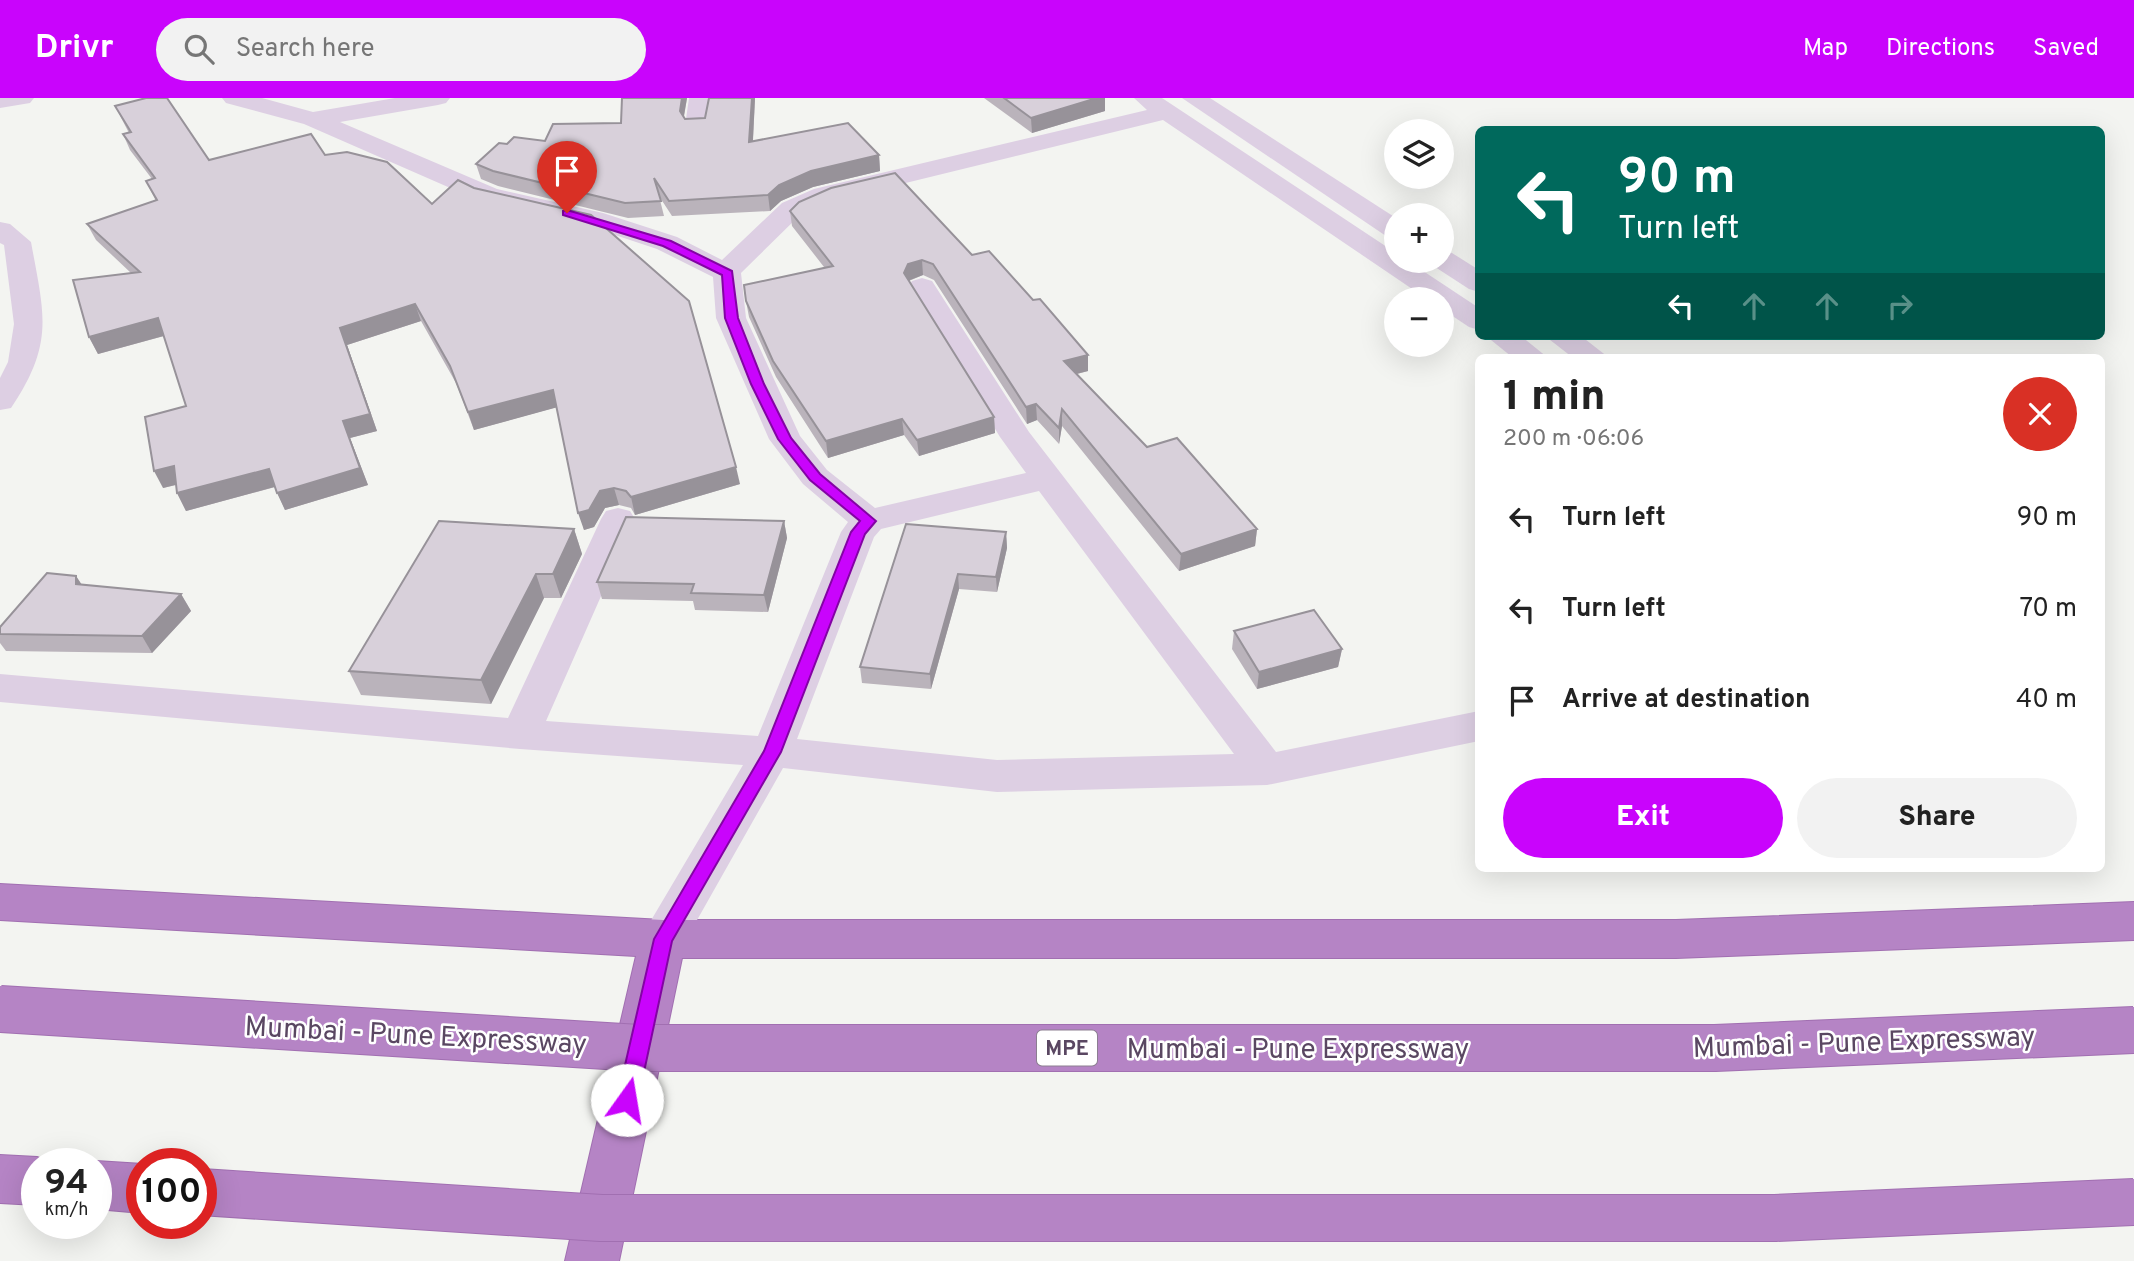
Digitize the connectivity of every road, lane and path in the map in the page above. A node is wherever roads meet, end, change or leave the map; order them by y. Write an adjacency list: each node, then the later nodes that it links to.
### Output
1 (22, 98): 6 (street)
2 (234, 98): 8 (street)
3 (438, 98): 8 (street)
4 (701, 98): 9 (street)
5 (1194, 98): 10 (street)
6 (0, 101)
7 (1157, 105): 13 (street); 16 (street)
8 (313, 119): 13 (street)
9 (697, 126)
10 (1384, 222)
11 (0, 230): 21 (street)
12 (1454, 267): 14 (street)
13 (727, 273): 24 (street)
14 (1475, 280)
15 (922, 287): 22 (street)
16 (1475, 318)
17 (1507, 340): 19 (street)
18 (1566, 340): 20 (street)
19 (1528, 354)
20 (1588, 354)
21 (0, 401)
22 (1046, 479): 24 (street); 29 (street)
23 (618, 519): 27 (street)
24 (869, 521): 28 (street)
25 (0, 688): 27 (street)
26 (1475, 727): 29 (street)
27 (520, 734): 28 (street)
28 (772, 752): 29 (street); 32 (street)
29 (1268, 769)
30 (0, 902): 32 (highway)
31 (2134, 921): 32 (highway)
32 (663, 939): 39 (highway)
33 (0, 1009): 34 (highway, Mumbai - Pune Expressway / MPE, bridge)
34 (2134, 1030)
35 (0, 1179): 36 (highway)
36 (21, 1180)
37 (217, 1193): 38 (highway, bridge)
38 (2134, 1202)
39 (592, 1261)

